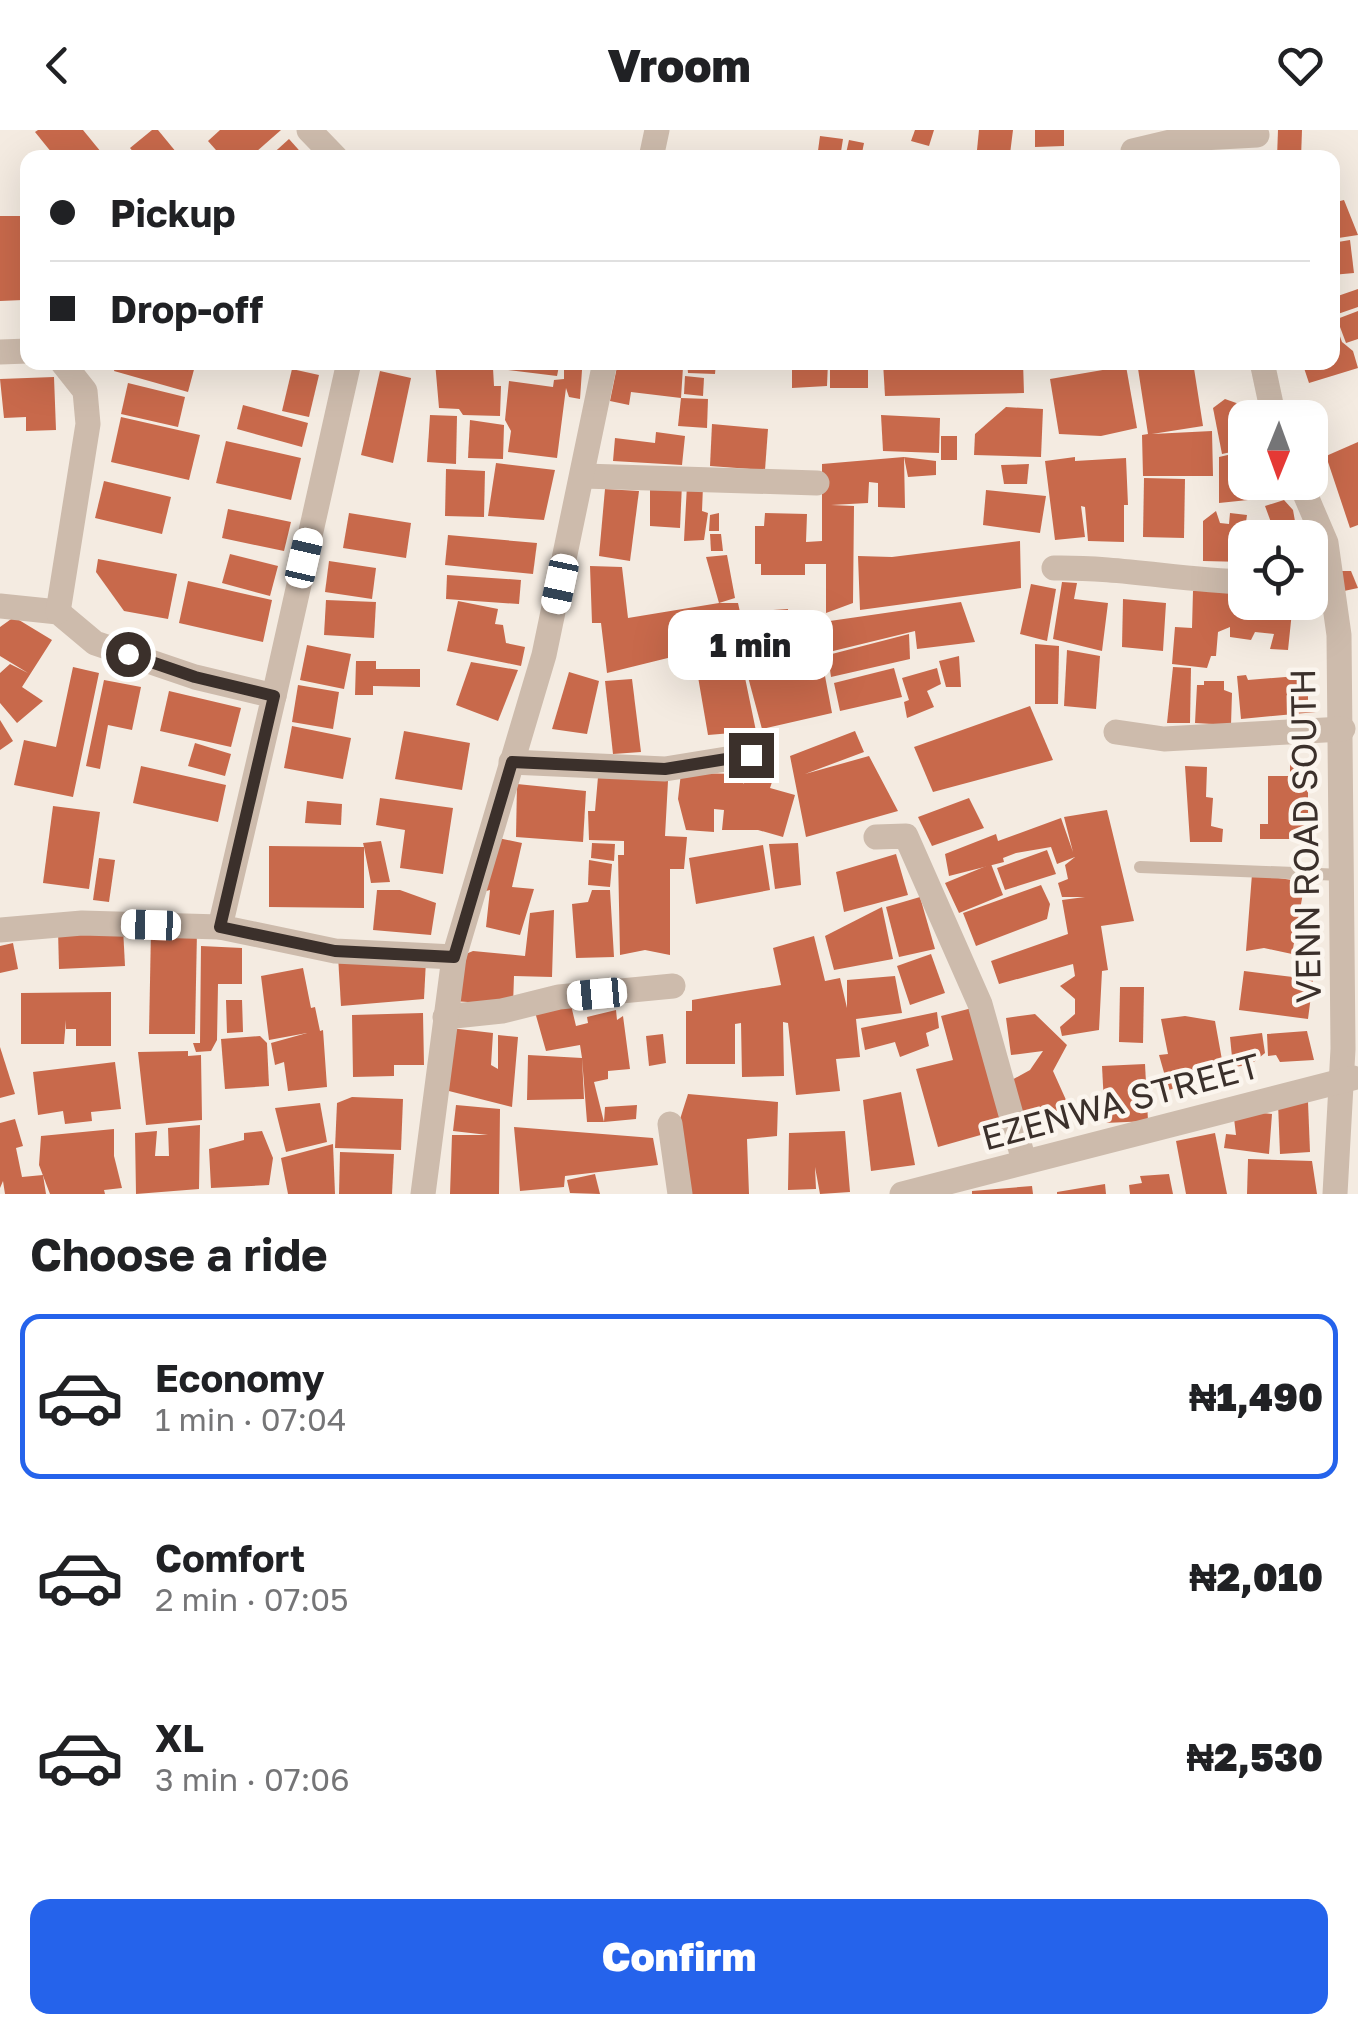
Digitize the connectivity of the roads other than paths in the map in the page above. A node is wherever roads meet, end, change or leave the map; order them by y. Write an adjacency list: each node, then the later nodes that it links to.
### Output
1 (309, 130): 3 (street)
2 (1257, 141): 4 (street)
3 (328, 150)
4 (1133, 150)
5 (71, 370): 16 (street)
6 (347, 370): 17 (street)
7 (603, 370): 10 (street)
8 (1264, 370): 9 (street)
9 (1270, 400)
10 (583, 476): 11 (street); 21 (street)
11 (817, 483)
12 (1054, 568): 13 (street)
13 (1228, 581)
14 (1328, 603): 18 (street, VENN ROAD SOUTH)
15 (0, 606): 16 (street)
16 (58, 612): 17 (street)
17 (274, 696): 25 (street)
18 (1343, 729): 19 (street); 24 (street, VENN ROAD SOUTH)
19 (1116, 732)
20 (751, 755): 21 (street)
21 (512, 762): 27 (street)
22 (876, 837): 32 (street)
23 (1140, 867): 24 (lane)
24 (1343, 875): 30 (street, VENN ROAD SOUTH)
25 (220, 927): 26 (street); 27 (street)
26 (0, 930)
27 (454, 957): 29 (street)
28 (673, 986): 29 (street)
29 (445, 1016): 33 (street)
30 (1350, 1079): 32 (street, EZENWA STREET); 36 (street, VENN ROAD SOUTH)
31 (670, 1124): 34 (street)
32 (1024, 1161): 35 (street, EZENWA STREET)
33 (423, 1194)
34 (680, 1194)
35 (902, 1194)
36 (1334, 1194)

